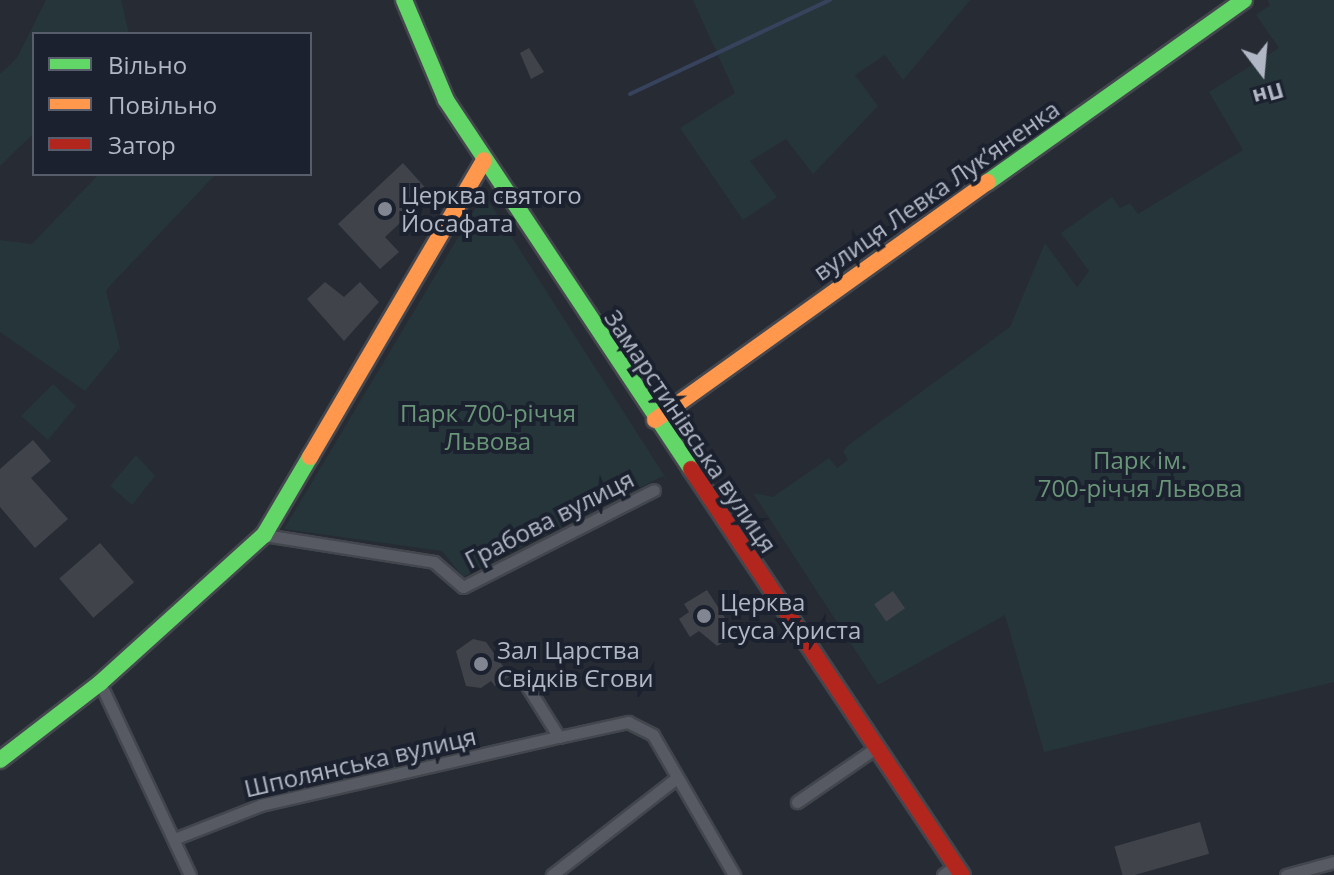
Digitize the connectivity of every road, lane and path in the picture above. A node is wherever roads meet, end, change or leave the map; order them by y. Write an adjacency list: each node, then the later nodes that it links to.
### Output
1 (404, 0): 3 (street, Замарстинівська вулиця)
2 (1244, 0): 4 (street, вулиця Левка Лукʼяненка)
3 (484, 160): 4 (street, Замарстинівська вулиця); 6 (street)
4 (655, 420): 10 (street, Замарстинівська вулиця)
5 (654, 490): 6 (street, Грабова вулиця)
6 (264, 535): 7 (street)
7 (100, 683): 11 (street); 14 (street)
8 (527, 686): 9 (street)
9 (559, 737): 12 (street, Шполянська вулиця); 14 (street, Шполянська вулиця)
10 (874, 749): 13 (street); 16 (street, Замарстинівська вулиця)
11 (0, 760)
12 (674, 780): 18 (street); 19 (street, Шполянська вулиця)
13 (797, 802)
14 (174, 839): 17 (street)
15 (1334, 862): 20 (street)
16 (953, 872)
17 (190, 875)
18 (552, 875)
19 (734, 875)
20 (1286, 875)

